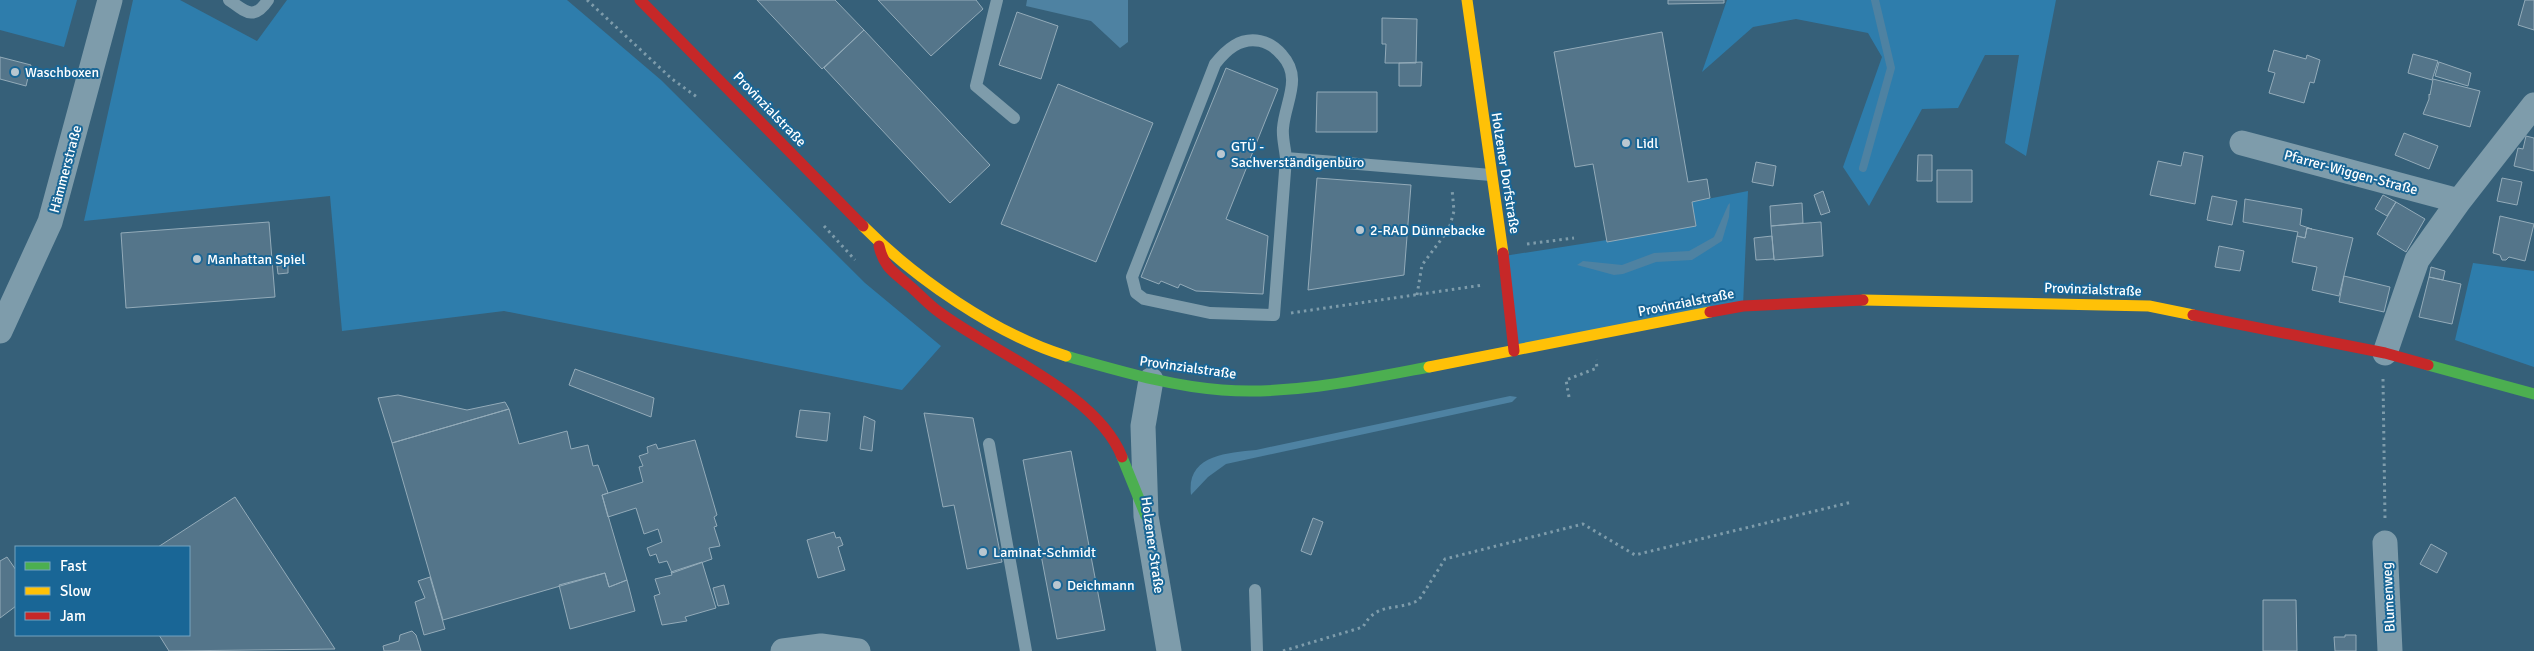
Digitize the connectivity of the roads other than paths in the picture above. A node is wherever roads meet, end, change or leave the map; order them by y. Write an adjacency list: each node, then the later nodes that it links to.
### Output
1 (110, 0): 14 (street, Hämmerstraße)
2 (228, 0): 3 (lane)
3 (268, 0)
4 (640, 0): 13 (main road, Provinzialstraße)
5 (997, 0): 8 (lane)
6 (1467, 0): 11 (main road, Holzener Dorfstraße)
7 (2534, 105): 12 (street)
8 (1014, 118)
9 (2242, 143): 12 (street, Pfarrer-Wiggen-Straße)
10 (1286, 158): 10 (lane); 11 (lane)
11 (1492, 175): 15 (main road, Holzener Dorfstraße)
12 (2459, 201): 16 (street)
13 (877, 240): 17 (main road, Provinzialstraße); 20 (main road, Provinzialstraße)
14 (0, 330)
15 (1514, 351): 16 (main road, Provinzialstraße); 17 (main road, Provinzialstraße)
16 (2385, 353): 18 (main road, Provinzialstraße)
17 (1151, 380): 20 (street, Holzener Straße)
18 (2534, 394)
19 (989, 444): 25 (lane)
20 (1146, 516): 26 (street, Holzener Straße)
21 (2385, 543): 28 (street, Blumenweg)
22 (1255, 590): 27 (lane)
23 (783, 651): 24 (street)
24 (858, 651)
25 (1026, 651)
26 (1169, 651)
27 (1257, 651)
28 (2390, 651)

